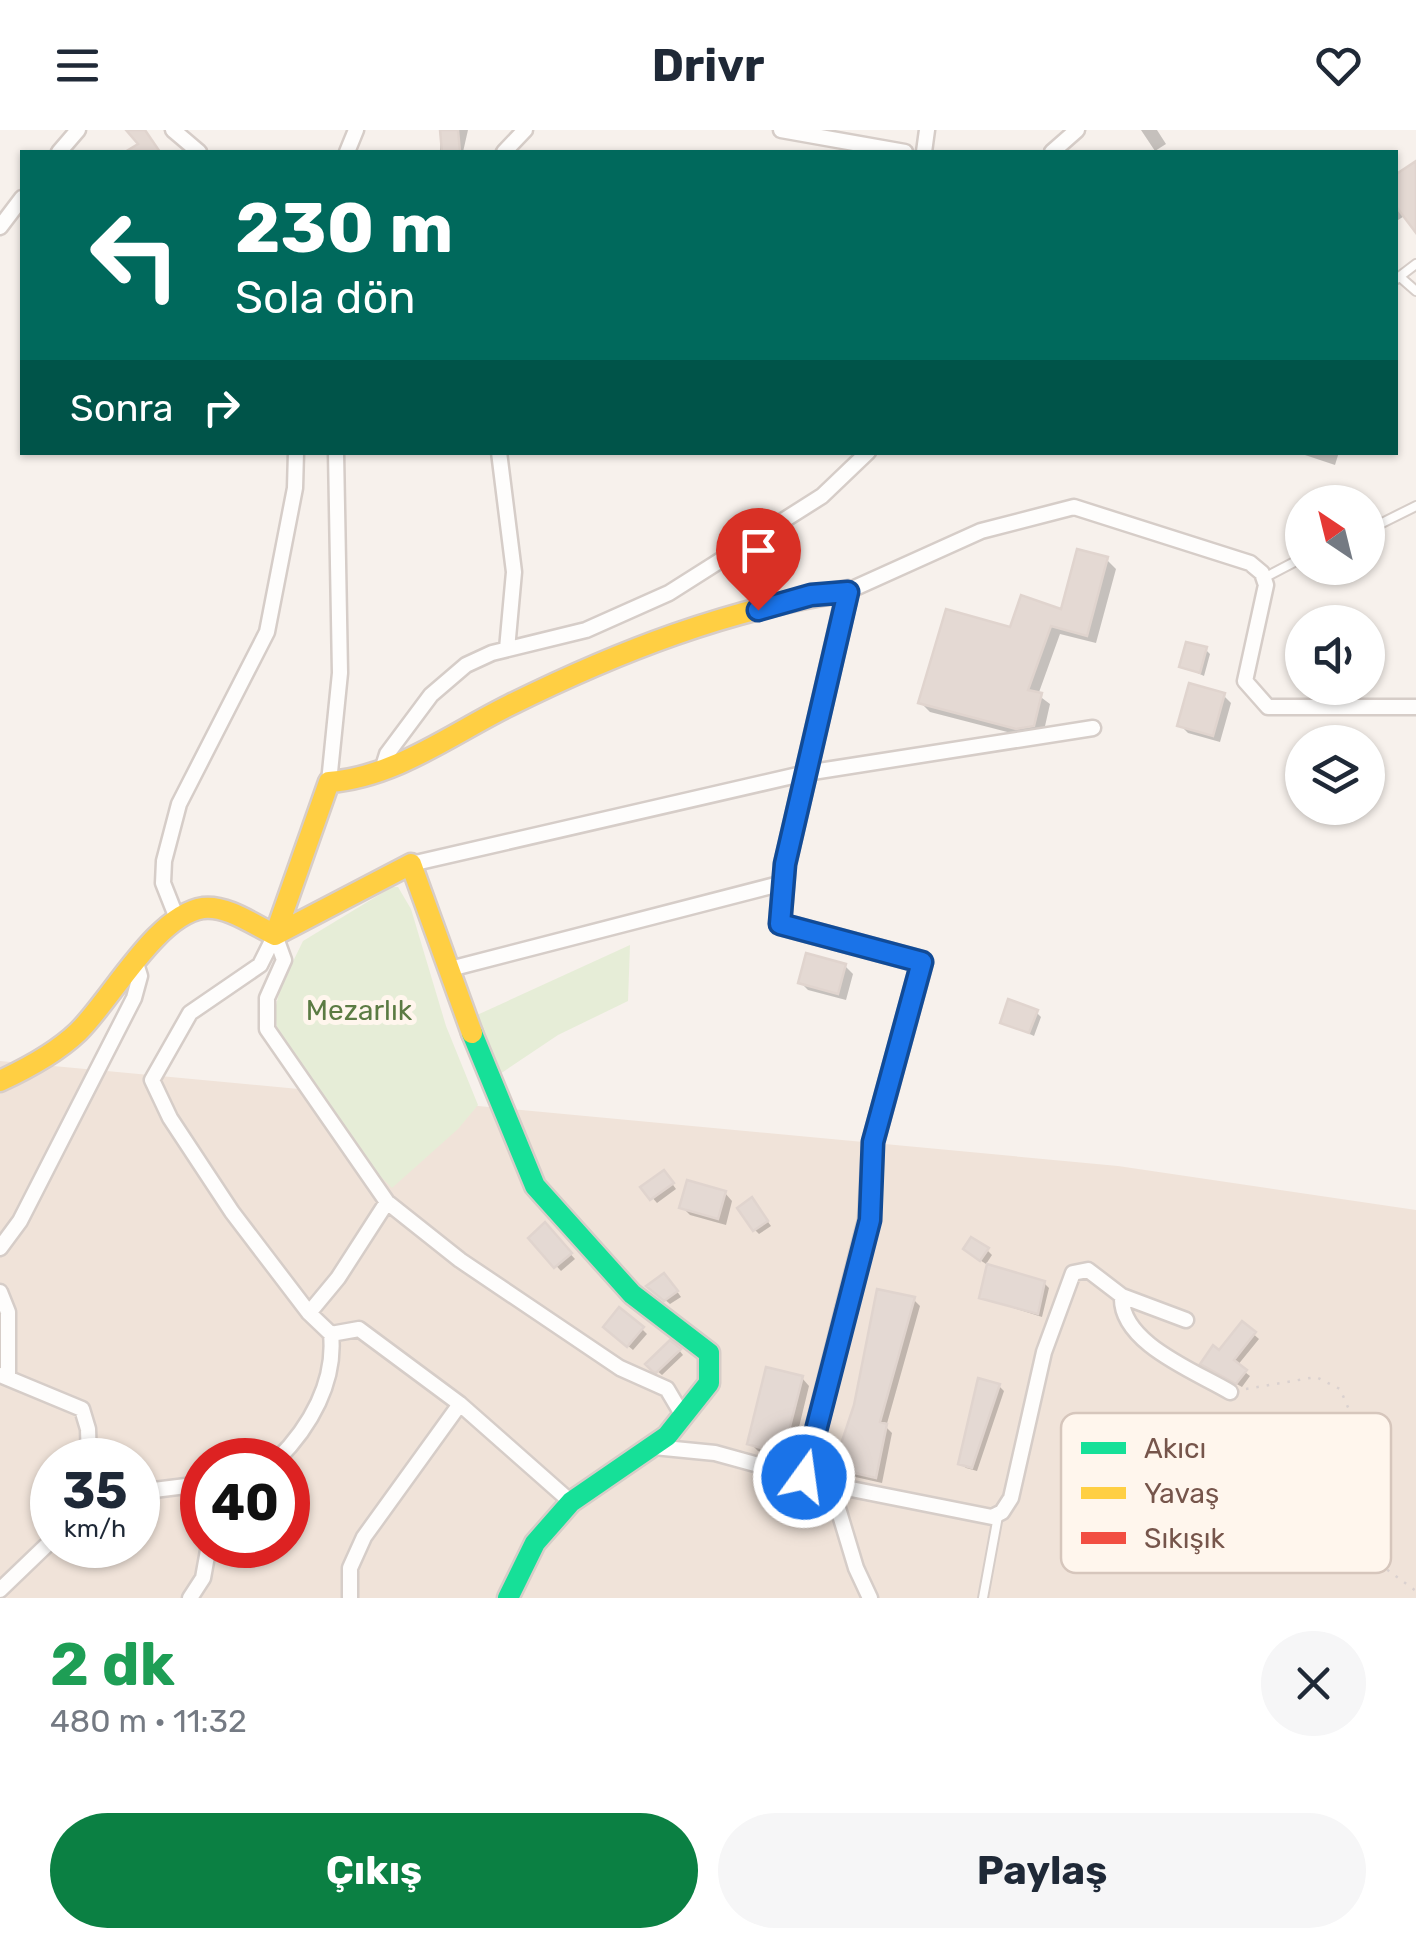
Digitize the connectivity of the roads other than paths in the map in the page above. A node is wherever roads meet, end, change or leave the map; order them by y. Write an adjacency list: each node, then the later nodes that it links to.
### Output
1 (78, 130): 6 (street)
2 (173, 130): 7 (street)
3 (525, 130): 8 (street)
4 (781, 130): 9 (street)
5 (1076, 130): 10 (street)
6 (61, 150)
7 (197, 150)
8 (506, 150)
9 (893, 150)
10 (1054, 150)
11 (20, 201): 12 (street)
12 (0, 228)
13 (1416, 264): 14 (lane)
14 (1398, 279): 15 (lane)
15 (1416, 291)
16 (296, 455): 33 (street)
17 (336, 455): 30 (street)
18 (499, 455): 25 (street)
19 (865, 455): 25 (street)
20 (1416, 506): 21 (lane)
21 (1385, 522)
22 (1285, 567): 23 (lane)
23 (1264, 578): 24 (street); 26 (street)
24 (848, 592): 28 (street); 29 (street)
25 (507, 649): 28 (street)
26 (1416, 707)
27 (1093, 728): 29 (street)
28 (382, 770): 30 (street)
29 (806, 774): 31 (street); 32 (street)
30 (329, 782): 34 (street)
31 (411, 864): 34 (street); 36 (street)
32 (783, 883): 36 (street); 52 (street)
33 (178, 921): 34 (street); 35 (street)
34 (276, 935): 38 (street); 42 (street)
35 (136, 963): 37 (street); 39 (street)
36 (450, 969): 48 (street)
37 (0, 1081)
38 (387, 1202): 42 (street); 48 (street)
39 (0, 1248)
40 (0, 1292): 45 (street)
41 (1122, 1296): 43 (street); 46 (street); 55 (street)
42 (309, 1313): 44 (street)
43 (1186, 1320)
44 (331, 1334): 47 (street); 50 (street)
45 (4, 1376): 49 (street)
46 (1230, 1392)
47 (460, 1404): 54 (street); 59 (street)
48 (684, 1416): 51 (street)
49 (88, 1438)
50 (295, 1438)
51 (654, 1447): 52 (street); 54 (street)
52 (804, 1477): 53 (street)
53 (831, 1485): 55 (street); 62 (street)
54 (572, 1502): 61 (street)
55 (998, 1516): 63 (lane)
56 (30, 1561): 58 (street)
57 (205, 1568): 60 (street)
58 (0, 1590)
59 (346, 1595)
60 (190, 1598)
61 (508, 1598)
62 (870, 1598)
63 (983, 1598)

